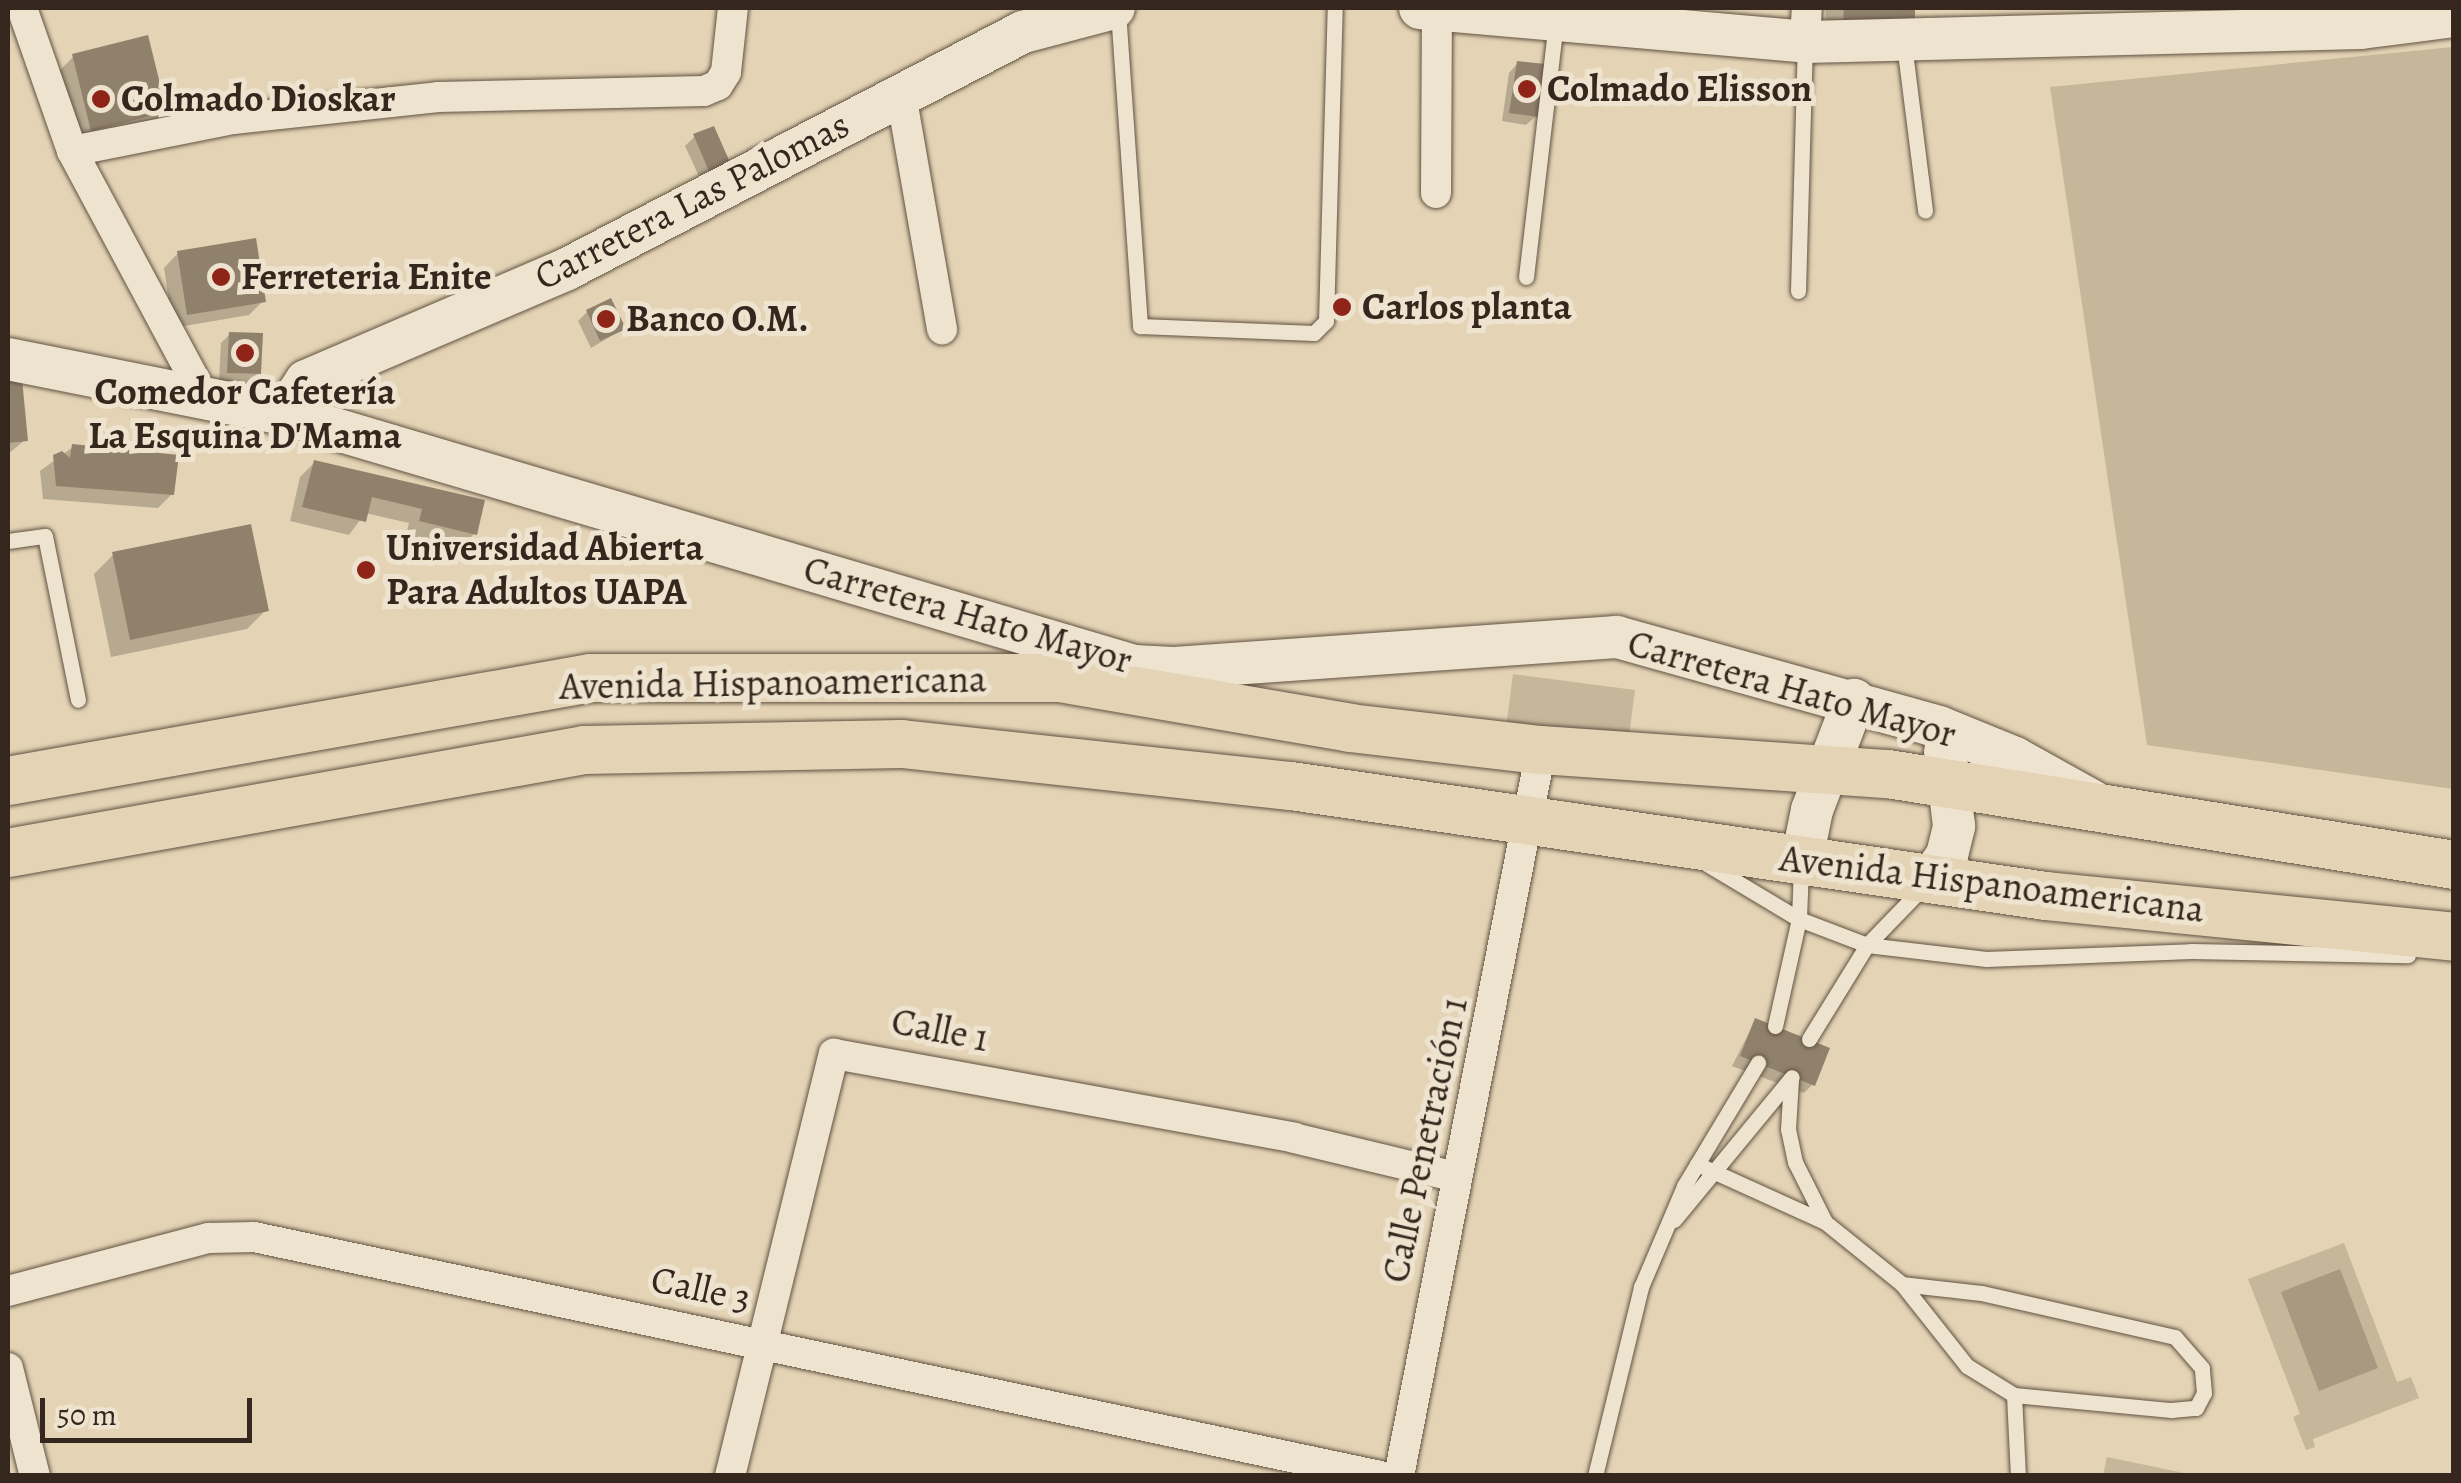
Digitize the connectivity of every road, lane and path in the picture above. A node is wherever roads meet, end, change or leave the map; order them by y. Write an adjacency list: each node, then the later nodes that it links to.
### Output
1 (22, 8): 12 (street)
2 (734, 8): 12 (street)
3 (1116, 8): 4 (lane); 11 (street, Carretera Las Palomas)
4 (1334, 8)
5 (1429, 8): 8 (street); 13 (street)
6 (2454, 16): 7 (street)
7 (2362, 18): 10 (street)
8 (1556, 23): 9 (street); 15 (lane)
9 (1806, 24): 10 (street); 16 (lane)
10 (1904, 40): 14 (lane)
11 (902, 94): 17 (street); 20 (street, Carretera Las Palomas)
12 (72, 151): 19 (street)
13 (1436, 193)
14 (1926, 211)
15 (1526, 277)
16 (1798, 291)
17 (942, 329)
18 (8, 359): 19 (street, Carretera Hato Mayor)
19 (206, 401): 20 (street, Carretera Hato Mayor)
20 (284, 414): 23 (street, Carretera Hato Mayor)
21 (8, 541): 22 (lane)
22 (78, 700)
23 (1854, 700): 24 (street, Carretera Hato Mayor); 26 (street)
24 (1938, 727): 28 (street); 29 (street, Carretera Hato Mayor)
25 (1541, 750): 26 (main road, Avenida Hispanoamericana); 27 (main road, Avenida Hispanoamericana); 30 (street)
26 (1827, 768): 28 (main road, Avenida Hispanoamericana); 33 (street)
27 (8, 781)
28 (1953, 783): 29 (main road, Avenida Hispanoamericana); 35 (street)
29 (2103, 807): 34 (main road, Avenida Hispanoamericana)
30 (1532, 820): 31 (main road, Avenida Hispanoamericana); 32 (main road, Avenida Hispanoamericana); 44 (street, Calle Penetración 1)
31 (1669, 842): 33 (main road, Avenida Hispanoamericana); 36 (lane)
32 (8, 853)
33 (1801, 864): 35 (main road, Avenida Hispanoamericana); 36 (lane)
34 (2454, 865)
35 (1929, 881): 37 (lane); 38 (main road, Avenida Hispanoamericana)
36 (1799, 919): 37 (lane); 39 (lane)
37 (1868, 944): 38 (lane); 40 (lane)
38 (2444, 946)
39 (1775, 1026)
40 (1809, 1039)
41 (1758, 1064): 42 (lane)
42 (1698, 1164): 43 (lane); 46 (lane)
43 (1717, 1174): 45 (lane); 45 (lane); 46 (lane)
44 (1456, 1177): 49 (street, Calle 1); 55 (street, Calle Penetración 1)
45 (1825, 1222): 47 (lane)
46 (1665, 1231): 56 (lane)
47 (1902, 1284): 51 (lane); 51 (lane)
48 (8, 1292): 49 (street, Calle 3)
49 (761, 1342): 53 (street, Calle 1); 54 (street, Calle 3)
50 (8, 1368): 52 (street)
51 (2014, 1395): 57 (lane)
52 (35, 1476)
53 (730, 1476)
54 (1380, 1476)
55 (1399, 1476)
56 (1595, 1476)
57 (2018, 1476)

